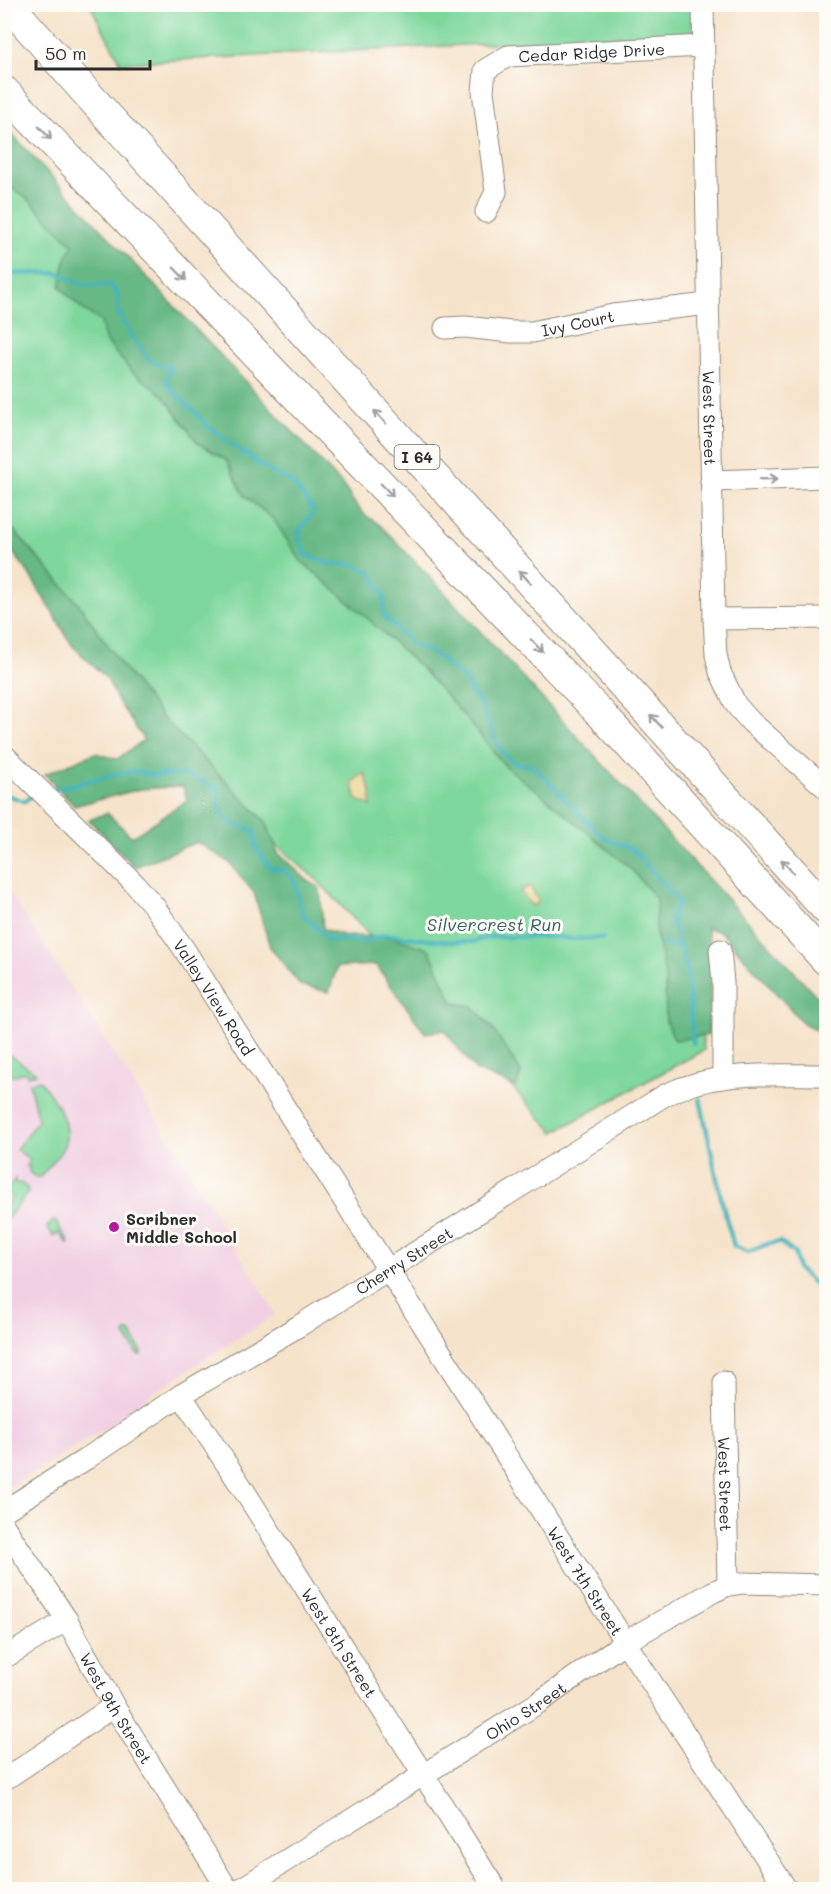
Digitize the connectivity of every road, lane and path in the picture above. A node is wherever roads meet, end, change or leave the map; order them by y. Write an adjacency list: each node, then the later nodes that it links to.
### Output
1 (8, 4): 14 (highway, I 64, one-way to 1)
2 (703, 4): 3 (street, West Street)
3 (704, 46): 5 (street, Cedar Ridge Drive); 6 (street, West Street)
4 (4, 91): 16 (highway, I 64, one-way to 16)
5 (486, 212)
6 (708, 304): 7 (street, Ivy Court); 9 (street, West Street)
7 (445, 328)
8 (826, 477): 9 (street, one-way to 8)
9 (711, 481): 11 (street, West Street)
10 (826, 618): 11 (street)
11 (714, 619): 13 (street, West Street)
12 (4, 755): 19 (street, Valley View Road)
13 (826, 788)
14 (826, 909)
15 (720, 950): 18 (street)
16 (826, 960)
17 (826, 1075): 18 (street, Cherry Street)
18 (723, 1077): 19 (street, Cherry Street)
19 (388, 1271): 21 (street, Cherry Street); 27 (street, West 7th Street)
20 (724, 1382): 24 (street, West Street)
21 (181, 1395): 22 (street, Cherry Street); 30 (street, West 8th Street)
22 (4, 1510)
23 (4, 1526): 26 (street, West 9th Street)
24 (729, 1585): 25 (street, Ohio Street); 27 (street, Ohio Street)
25 (826, 1585)
26 (67, 1620): 28 (street); 29 (street, West 9th Street)
27 (626, 1642): 30 (street, Ohio Street); 35 (street, West 7th Street)
28 (4, 1658)
29 (114, 1706): 31 (street); 32 (street, West 9th Street)
30 (423, 1774): 33 (street, Ohio Street); 34 (street, West 8th Street)
31 (4, 1780)
32 (228, 1890)
33 (239, 1890)
34 (496, 1890)
35 (788, 1890)

